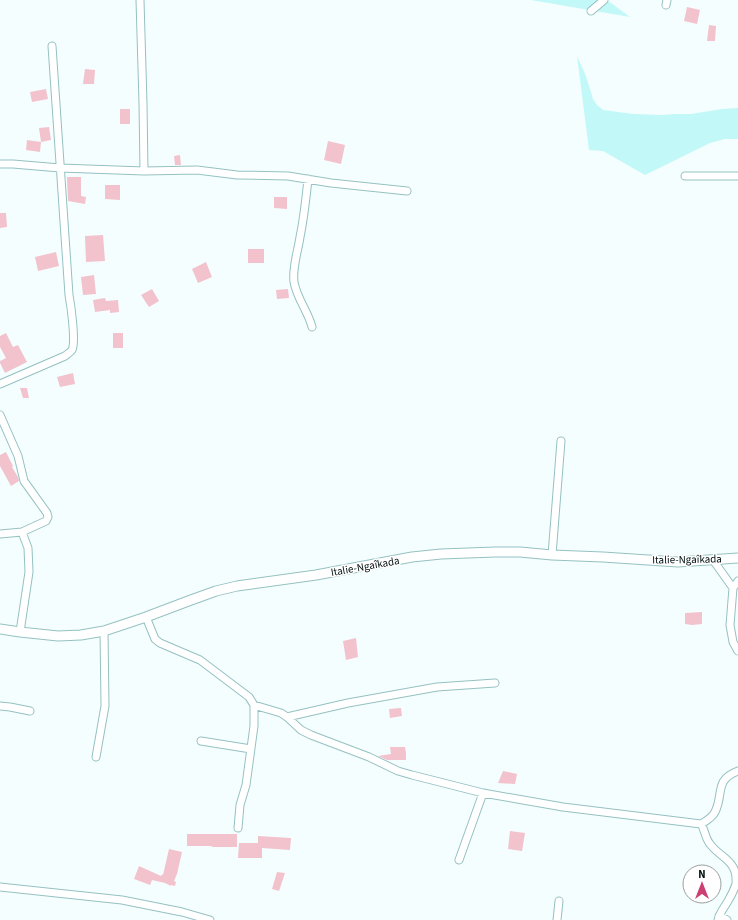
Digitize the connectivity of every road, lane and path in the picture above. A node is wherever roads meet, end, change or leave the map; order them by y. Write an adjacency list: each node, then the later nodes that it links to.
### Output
1 (140, 0): 7 (street)
2 (604, 0): 3 (street)
3 (591, 11)
4 (52, 46): 6 (street)
5 (0, 164): 6 (street)
6 (60, 168): 7 (street); 13 (street)
7 (144, 171): 10 (street)
8 (685, 176): 9 (street)
9 (738, 176)
10 (308, 179): 11 (street); 12 (street)
11 (407, 191)
12 (312, 327)
13 (0, 384)
14 (0, 415): 16 (street)
15 (561, 441): 18 (street)
16 (22, 532): 17 (street); 25 (street)
17 (0, 534)
18 (552, 555): 20 (street, Italie-Ngaîkada); 22 (street, Italie-Ngaîkada)
19 (738, 558): 20 (street, Italie-Ngaîkada)
20 (713, 560): 21 (street)
21 (736, 584): 26 (street)
22 (146, 617): 24 (street, Italie-Ngaîkada); 28 (street)
23 (0, 629): 25 (street, Italie-Ngaîkada)
24 (104, 631): 25 (street, Italie-Ngaîkada); 34 (street)
25 (20, 632)
26 (738, 651)
27 (494, 683): 31 (street)
28 (254, 705): 31 (street); 33 (street)
29 (0, 706): 30 (street)
30 (30, 711)
31 (287, 717): 36 (street)
32 (201, 741): 33 (street)
33 (251, 749): 38 (street)
34 (96, 757)
35 (738, 771): 37 (street)
36 (483, 793): 37 (street); 39 (street)
37 (701, 824): 42 (street)
38 (238, 828)
39 (459, 860)
40 (0, 887): 43 (street)
41 (559, 901): 44 (street)
42 (718, 918): 45 (street)
43 (210, 920)
44 (557, 920)
45 (727, 920)

